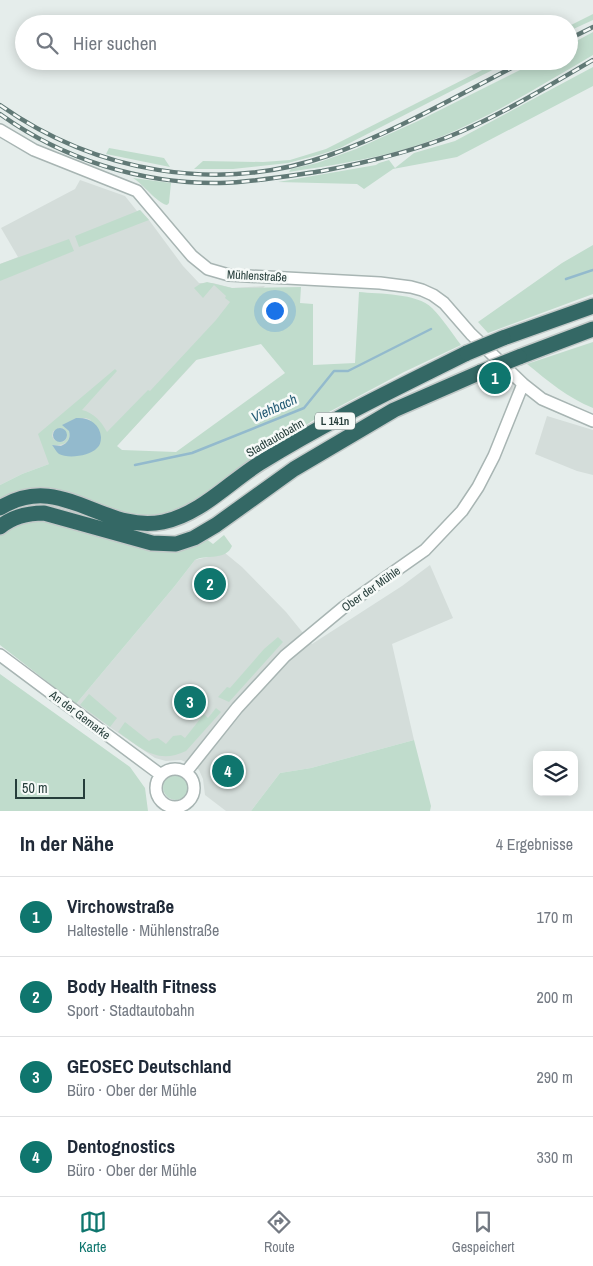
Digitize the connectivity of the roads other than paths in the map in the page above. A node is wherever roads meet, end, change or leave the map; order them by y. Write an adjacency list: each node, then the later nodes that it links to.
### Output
1 (0, 130): 4 (street, Mühlenstraße)
2 (593, 306): 6 (highway, Stadtautobahn / L 141n, bridge)
3 (593, 329): 7 (highway, L 141n, bridge)
4 (523, 384): 5 (street, Mühlenstraße); 9 (street, Ober der Mühle)
5 (593, 421)
6 (0, 508)
7 (0, 528)
8 (0, 655): 10 (street, An der Gemarke)
9 (186, 772): 10 (street); 10 (street)
10 (161, 775)

